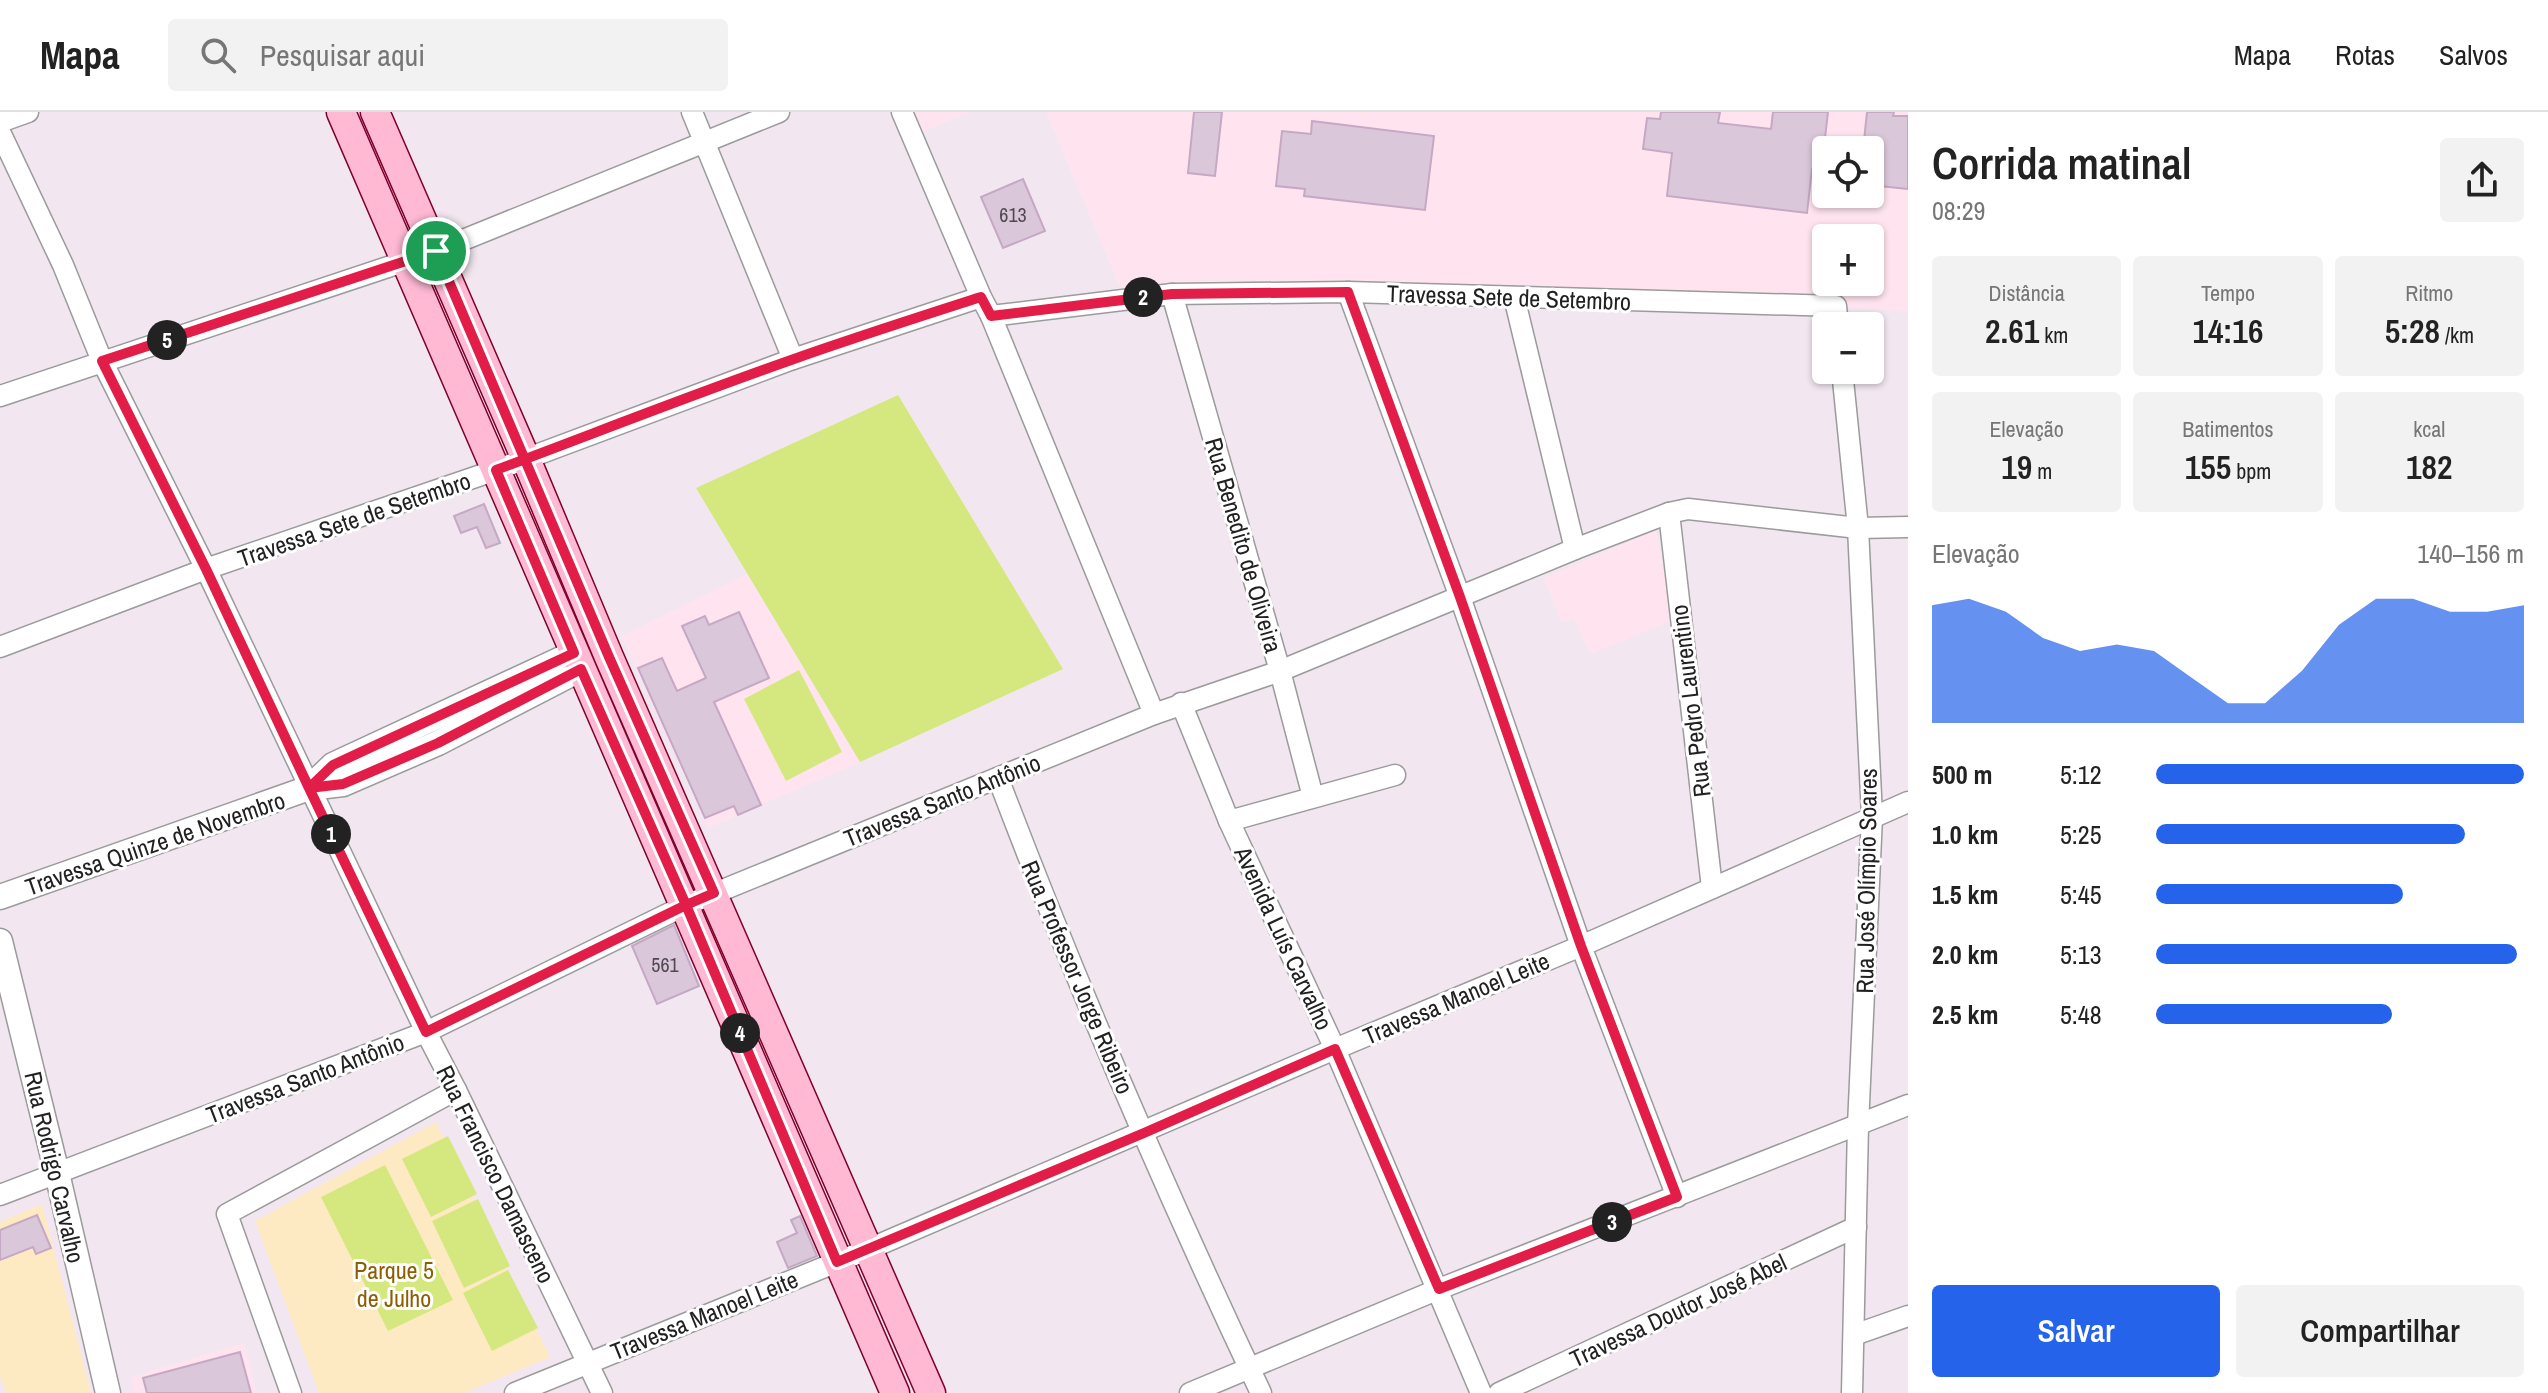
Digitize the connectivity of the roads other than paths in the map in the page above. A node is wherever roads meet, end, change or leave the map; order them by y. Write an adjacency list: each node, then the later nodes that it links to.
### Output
1 (28, 112): 7 (street)
2 (341, 112): 11 (main road)
3 (375, 112): 10 (main road)
4 (692, 112): 9 (street)
5 (779, 112): 9 (street)
6 (902, 112): 14 (street)
7 (0, 122)
8 (0, 132): 19 (street, Rua Francisco Damasceno)
9 (704, 142): 10 (street); 18 (street)
10 (436, 251): 11 (street); 22 (main road)
11 (406, 262): 19 (street); 23 (main road)
12 (1348, 292): 13 (street, Travessa Sete de Setembro); 15 (street, Travessa Sete de Setembro); 29 (street)
13 (1172, 294): 17 (street, Travessa Sete de Setembro); 32 (street, Rua Benedito de Oliveira)
14 (981, 297): 17 (street); 18 (street, Travessa Sete de Setembro)
15 (1514, 297): 16 (street, Travessa Sete de Setembro); 27 (street)
16 (1812, 315)
17 (991, 316): 34 (street)
18 (793, 359): 22 (street, Travessa Sete de Setembro)
19 (102, 361): 21 (street); 28 (street, Rua Francisco Damasceno)
20 (1843, 384): 26 (street, Rua José Olímpio Soares)
21 (0, 396)
22 (526, 459): 23 (street, Travessa Sete de Setembro); 43 (main road)
23 (496, 470): 28 (street, Travessa Sete de Setembro); 31 (main road)
24 (1669, 513): 26 (street, Travessa Santo Antônio); 27 (street, Travessa Santo Antônio); 42 (street, Rua Pedro Laurentino)
25 (1908, 527): 26 (street, Travessa Santo Antônio)
26 (1858, 528): 40 (street, Rua José Olímpio Soares)
27 (1575, 549): 29 (street, Travessa Santo Antônio)
28 (206, 569): 30 (street, Travessa Sete de Setembro); 37 (street, Rua Francisco Damasceno)
29 (1460, 597): 32 (street, Travessa Santo Antônio); 47 (street)
30 (0, 647)
31 (578, 661): 37 (street, Travessa Quinze de Novembro); 45 (main road)
32 (1280, 671): 33 (street, Travessa Santo Antônio); 38 (street, Rua Benedito de Oliveira)
33 (1181, 703): 34 (street, Travessa Santo Antônio); 41 (street, Avenida Luís Carvalho)
34 (1154, 714): 36 (street, Travessa Santo Antônio)
35 (1395, 775): 38 (street)
36 (998, 778): 43 (street, Travessa Santo Antônio); 53 (street, Rua Professor Jorge Ribeiro)
37 (309, 788): 44 (street, Travessa Quinze de Novembro); 48 (street, Rua Francisco Damasceno)
38 (1313, 797): 41 (street)
39 (1908, 802): 40 (street, Travessa Manoel Leite)
40 (1872, 816): 42 (street, Travessa Manoel Leite); 52 (street, Rua José Olímpio Soares)
41 (1229, 821): 49 (street, Avenida Luís Carvalho)
42 (1712, 888): 47 (street, Travessa Manoel Leite)
43 (714, 893): 45 (street, Travessa Santo Antônio); 58 (main road)
44 (0, 897)
45 (686, 905): 48 (street, Travessa Santo Antônio); 59 (main road)
46 (0, 941): 54 (street, Rua Rodrigo Carvalho)
47 (1581, 946): 49 (street, Travessa Manoel Leite); 56 (street)
48 (426, 1032): 50 (street, Rua Francisco Damasceno); 54 (street, Travessa Santo Antônio)
49 (1335, 1049): 53 (street, Travessa Manoel Leite); 60 (street, Avenida Luís Carvalho)
50 (456, 1090): 63 (street, Rua Francisco Damasceno); 66 (street)
51 (1908, 1105): 52 (street)
52 (1858, 1126): 56 (street); 57 (street, Rua José Olímpio Soares)
53 (1144, 1133): 58 (street, Travessa Manoel Leite); 64 (street, Rua Professor Jorge Ribeiro)
54 (57, 1173): 55 (street, Travessa Santo Antônio); 65 (street, Rua Rodrigo Carvalho)
55 (0, 1195)
56 (1677, 1197): 60 (street)
57 (1856, 1227): 62 (street, Rua José Olímpio Soares); 74 (street, Travessa Doutor José Abel)
58 (869, 1249): 59 (street, Travessa Manoel Leite); 70 (main road)
59 (837, 1262): 63 (street, Travessa Manoel Leite); 69 (main road)
60 (1439, 1289): 64 (street); 73 (street, Avenida Luís Carvalho)
61 (1908, 1316): 62 (street)
62 (1854, 1335): 75 (street, Rua José Olímpio Soares)
63 (588, 1363): 67 (street, Travessa Manoel Leite); 68 (street, Rua Francisco Damasceno)
64 (1250, 1369): 71 (street); 72 (street, Rua Professor Jorge Ribeiro)
65 (108, 1393)
66 (291, 1393)
67 (515, 1393)
68 (602, 1393)
69 (895, 1393)
70 (931, 1393)
71 (1190, 1393)
72 (1261, 1393)
73 (1481, 1393)
74 (1499, 1393)
75 (1852, 1393)

